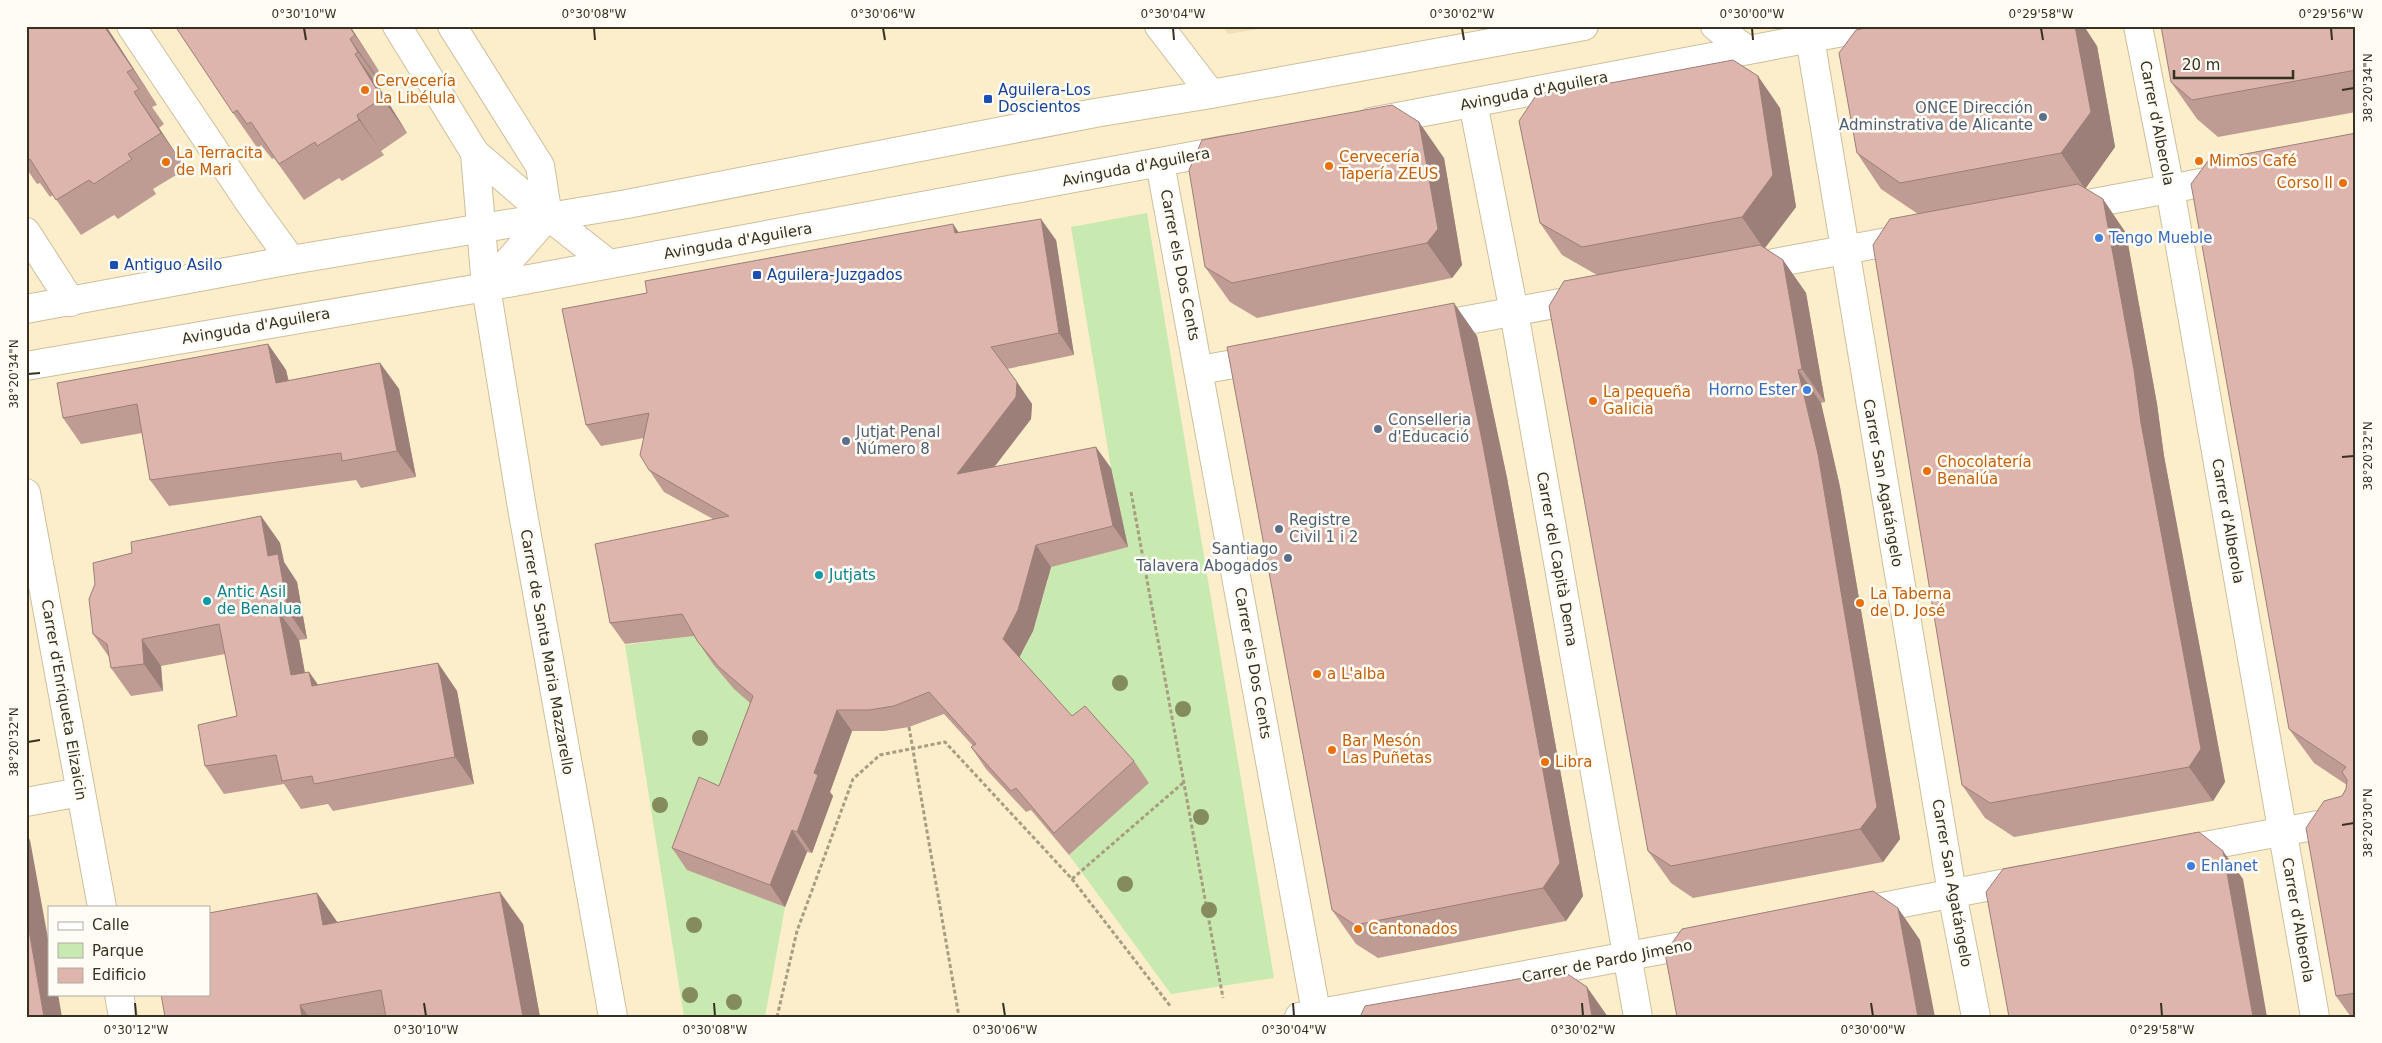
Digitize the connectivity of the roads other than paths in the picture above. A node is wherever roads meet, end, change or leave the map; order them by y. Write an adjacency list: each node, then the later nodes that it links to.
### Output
1 (131, 26): 25 (street)
2 (397, 26): 15 (street)
3 (452, 26): 20 (street)
4 (1159, 26): 11 (street)
5 (1584, 26): 11 (street)
6 (1715, 26): 10 (street)
7 (1874, 26): 9 (street, Avinguda d'Aguilera)
8 (2138, 26): 18 (street, Carrer d'Alberola)
9 (1812, 32): 10 (street, Avinguda d'Aguilera); 24 (street, Carrer San Agatángelo)
10 (1747, 50): 12 (street, Avinguda d'Aguilera)
11 (1211, 94): 20 (street)
12 (1473, 102): 13 (street, Avinguda d'Aguilera); 32 (street, Carrer del Capità Dema)
13 (1346, 127)
14 (1258, 144): 16 (street, Avinguda d'Aguilera)
15 (475, 153): 20 (street); 21 (street)
16 (1160, 163): 26 (street, Avinguda d'Aguilera); 36 (street, Carrer els Dos Cents)
17 (2248, 174): 18 (street)
18 (2170, 189): 19 (street); 41 (street, Carrer d'Alberola)
19 (2045, 212)
20 (548, 216): 21 (street); 26 (street); 28 (street)
21 (482, 227): 25 (street); 28 (street)
22 (26, 232): 30 (street)
23 (1930, 234): 24 (street)
24 (1844, 250): 27 (street); 44 (street, Carrer San Agatángelo)
25 (291, 260): 30 (street)
26 (610, 264): 28 (street, Avinguda d'Aguilera)
27 (1720, 273)
28 (486, 286): 35 (street, Avinguda d'Aguilera); 52 (street, Carrer de Santa Maria Mazzarello)
29 (1616, 292): 32 (street)
30 (71, 302): 31 (street)
31 (26, 310)
32 (1514, 312): 33 (street); 48 (street, Carrer del Capità Dema)
33 (1408, 332)
34 (1292, 353): 36 (street)
35 (26, 366)
36 (1200, 370): 50 (street, Carrer els Dos Cents)
37 (26, 493): 38 (street, Carrer d'Enriqueta Elizaicin)
38 (80, 792): 39 (street); 45 (street, Carrer d'Enriqueta Elizaicin)
39 (26, 802)
40 (2356, 818): 41 (street)
41 (2283, 831): 42 (street); 55 (street, Carrer d'Alberola)
42 (2156, 855)
43 (2049, 875): 44 (street)
44 (1952, 893): 46 (street); 54 (street, Carrer San Agatángelo)
45 (102, 906)
46 (1828, 918)
47 (1732, 937): 48 (street, Carrer de Pardo Jimeno)
48 (1627, 958): 50 (street, Carrer de Pardo Jimeno); 53 (street, Carrer del Capità Dema)
49 (119, 996): 51 (street)
50 (1311, 1016)
51 (123, 1017)
52 (613, 1017)
53 (1638, 1017)
54 (1976, 1017)
55 (2315, 1017)

